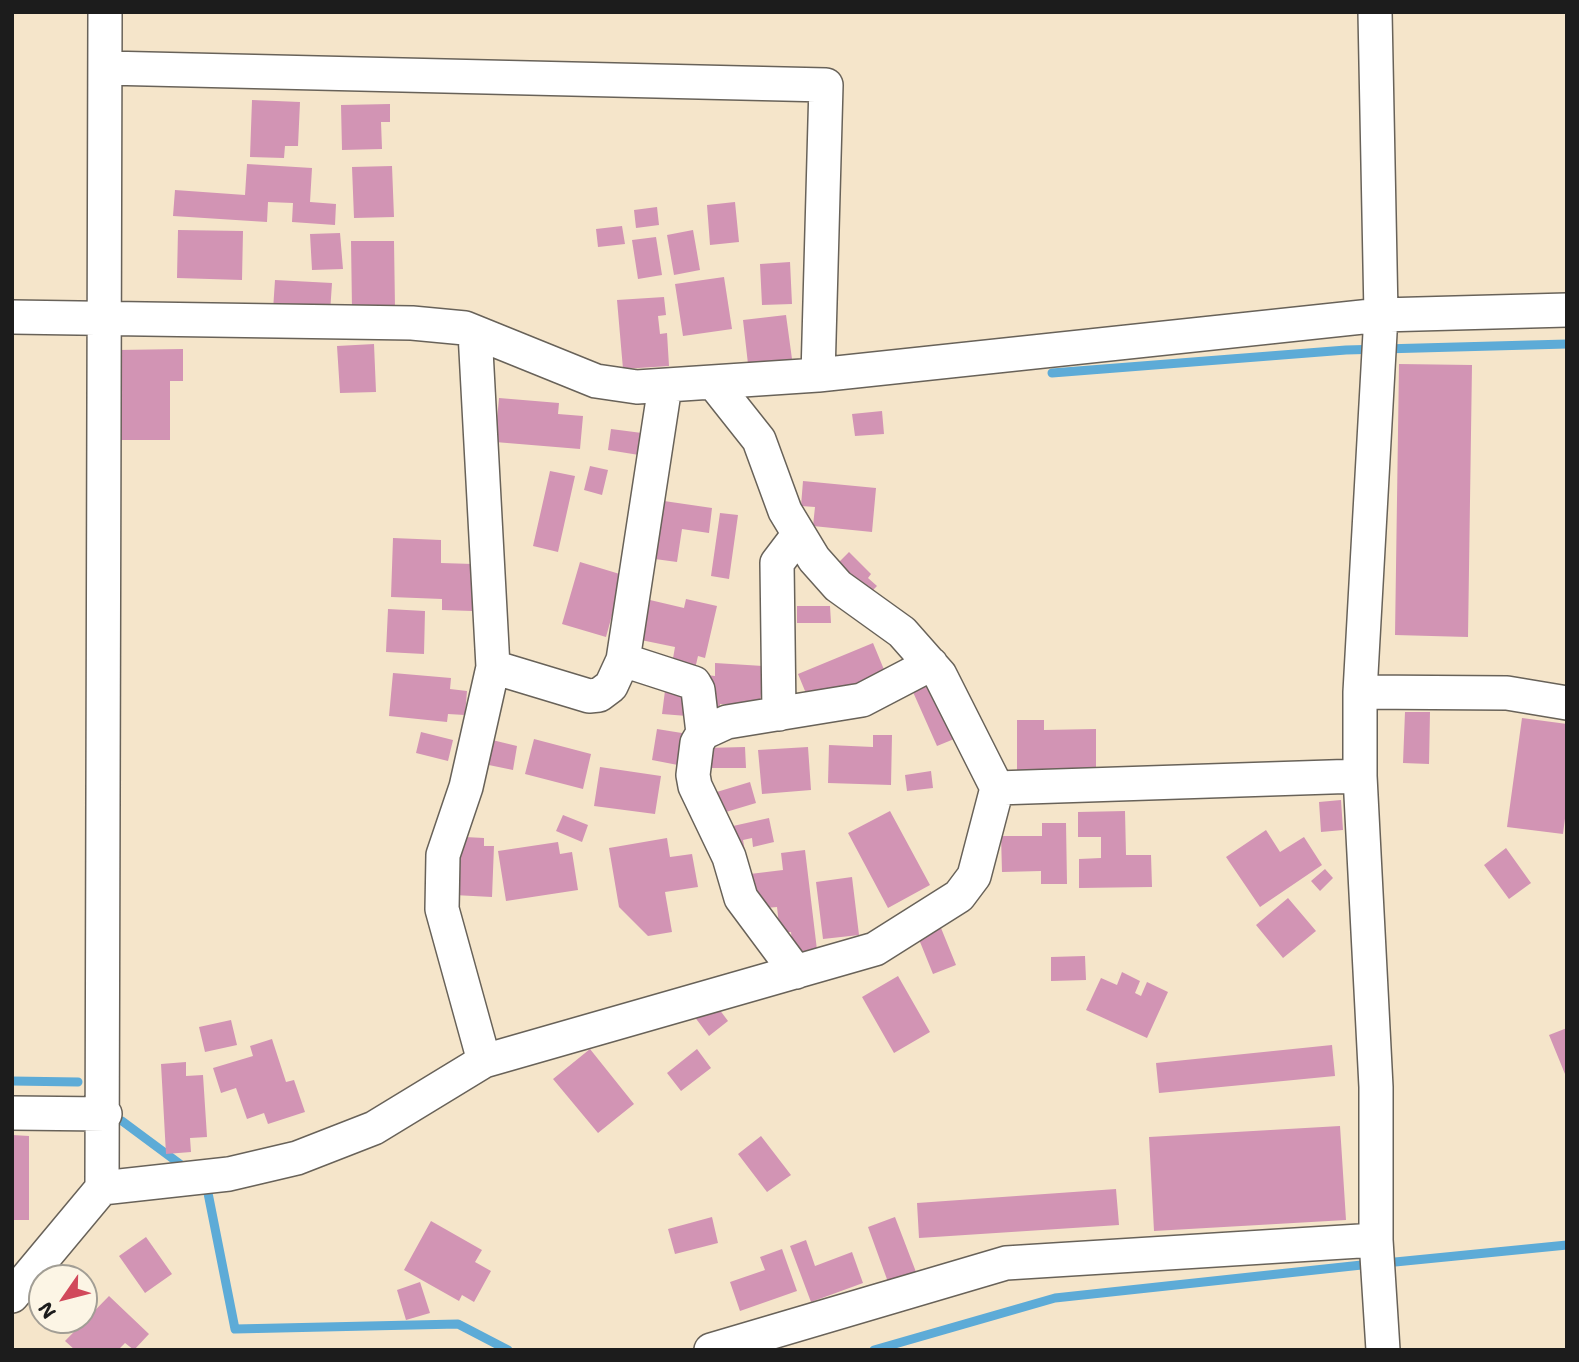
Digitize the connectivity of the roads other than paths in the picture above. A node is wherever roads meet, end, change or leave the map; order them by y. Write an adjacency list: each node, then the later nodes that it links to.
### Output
1 (105, 12): 3 (street)
2 (1375, 12): 5 (street)
3 (106, 68): 7 (street); 9 (street)
4 (1567, 310): 5 (street)
5 (1381, 315): 9 (street); 16 (street)
6 (12, 317): 7 (street)
7 (104, 317): 8 (street); 25 (street)
8 (475, 332): 11 (street); 15 (street)
9 (818, 375): 10 (street)
10 (713, 382): 11 (street); 12 (street)
11 (665, 386): 13 (street)
12 (799, 534): 14 (street); 18 (street)
13 (623, 660): 15 (street); 19 (street)
14 (931, 664): 18 (street); 21 (street)
15 (493, 667): 23 (street)
16 (1360, 692): 17 (street); 20 (street)
17 (1567, 703)
18 (779, 714): 19 (street)
19 (703, 733): 22 (street)
20 (1360, 776): 21 (street); 27 (street)
21 (997, 788): 22 (street)
22 (796, 972): 23 (street)
23 (484, 1061): 26 (street)
24 (12, 1113): 25 (street)
25 (105, 1114): 26 (street)
26 (102, 1188): 28 (street)
27 (1377, 1240): 29 (street); 30 (street)
28 (12, 1296)
29 (711, 1350)
30 (1384, 1350)

